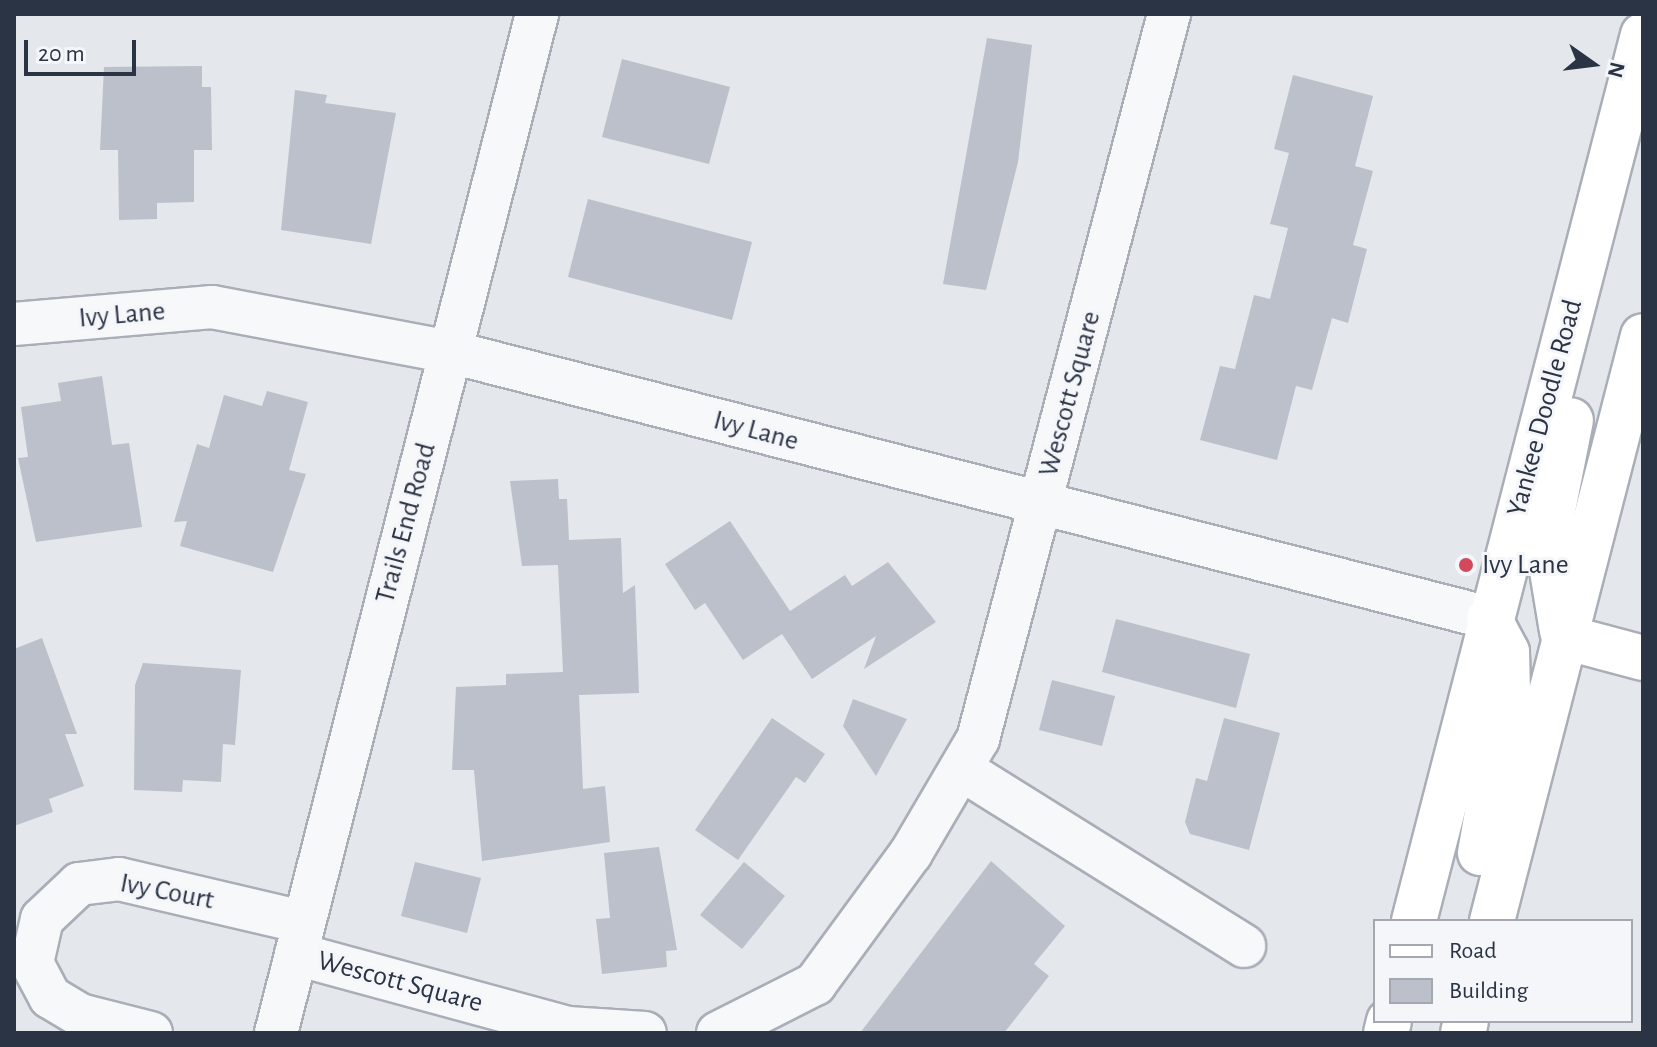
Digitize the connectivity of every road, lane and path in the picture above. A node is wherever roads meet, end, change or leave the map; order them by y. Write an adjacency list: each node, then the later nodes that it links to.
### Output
1 (537, 14): 7 (street, Trails End Road)
2 (1169, 14): 8 (street, Wescott Square)
3 (1643, 35): 9 (main road, Yankee Doodle Road)
4 (1643, 134): 10 (main road)
5 (14, 324): 7 (street, Ivy Lane)
6 (1643, 336): 10 (main road)
7 (451, 352): 8 (street, Ivy Lane); 16 (street, Trails End Road)
8 (1041, 506): 9 (street, Ivy Lane); 12 (street, Wescott Square)
9 (1489, 618): 13 (main road, Yankee Doodle Road); 14 (main road)
10 (1564, 637): 11 (main road); 15 (main road)
11 (1643, 658)
12 (961, 769): 17 (street); 21 (street, Wescott Square)
13 (1414, 919)
14 (1465, 919)
15 (1493, 919)
16 (300, 938): 18 (street, Ivy Court); 19 (street, Trails End Road); 20 (street, Wescott Square)
17 (1244, 946)
18 (151, 1033)
19 (276, 1033)
20 (645, 1033)
21 (718, 1033)

